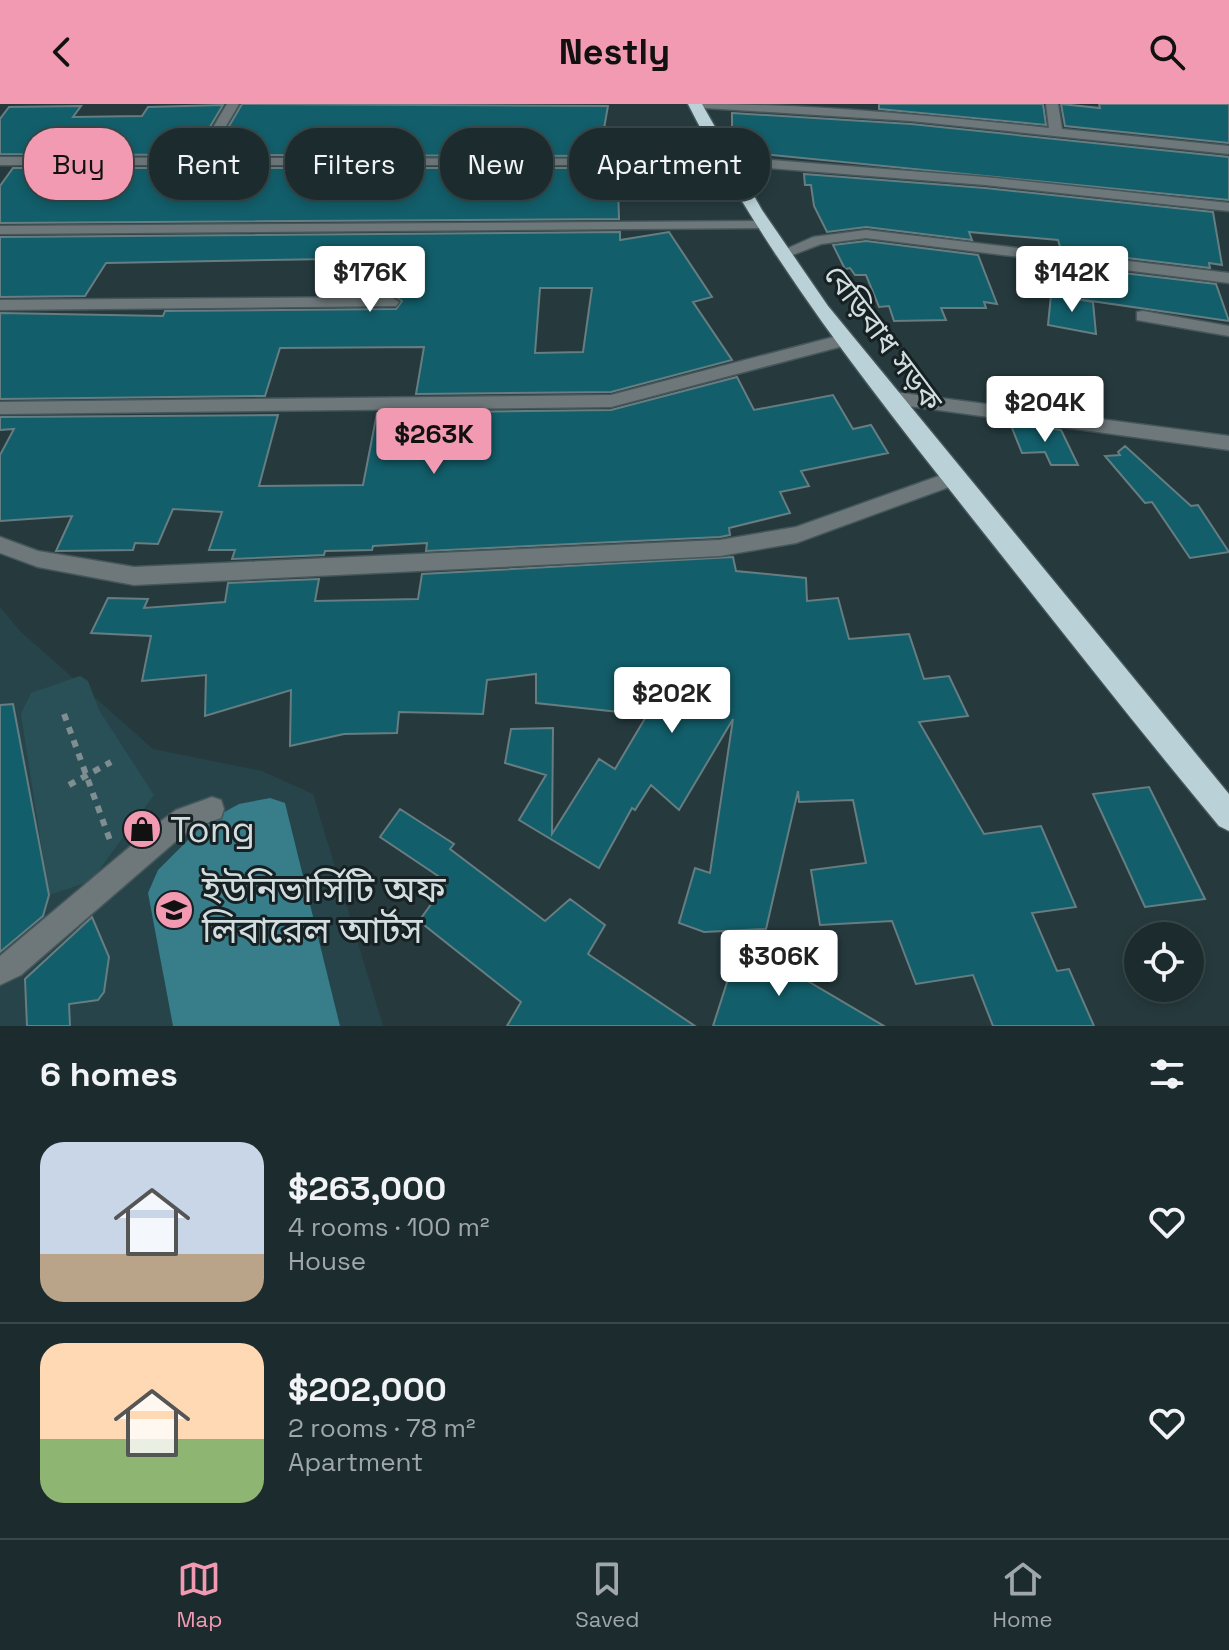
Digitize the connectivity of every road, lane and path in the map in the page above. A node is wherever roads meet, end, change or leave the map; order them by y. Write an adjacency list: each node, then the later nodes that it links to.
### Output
1 (233, 104): 6 (street)
2 (695, 104): 7 (highway, বেড়িবাধ সড়ক)
3 (705, 104): 5 (street)
4 (1052, 104): 8 (street)
5 (911, 111): 8 (street)
6 (219, 128)
7 (707, 128)
8 (1056, 131): 9 (street)
9 (1229, 150)
10 (0, 161): 11 (street)
11 (149, 161)
12 (269, 161): 13 (street)
13 (569, 161)
14 (770, 165): 16 (street)
15 (746, 200): 17 (highway, বেড়িবাধ সড়ক)
16 (1229, 207)
17 (761, 225): 18 (street); 19 (highway, বেড়িবাধ সড়ক)
18 (0, 230)
19 (782, 254): 20 (street); 25 (highway, বেড়িবাধ সড়ক)
20 (1229, 278)
21 (391, 302): 22 (street)
22 (0, 305)
23 (1143, 316): 24 (street)
24 (1229, 331)
25 (845, 340): 26 (highway, বেড়িবাধ সড়ক); 27 (street)
26 (887, 397): 28 (street); 29 (highway, বেড়িবাধ সড়ক)
27 (0, 408)
28 (1229, 443)
29 (953, 478): 30 (street); 36 (highway, বেড়িবাধ সড়ক)
30 (0, 545)
31 (64, 714): 33 (path)
32 (111, 762): 33 (path)
33 (86, 775): 34 (path); 37 (path)
34 (69, 785)
35 (212, 809): 37 (street)
36 (1229, 816)
37 (118, 871): 38 (street)
38 (0, 971)

